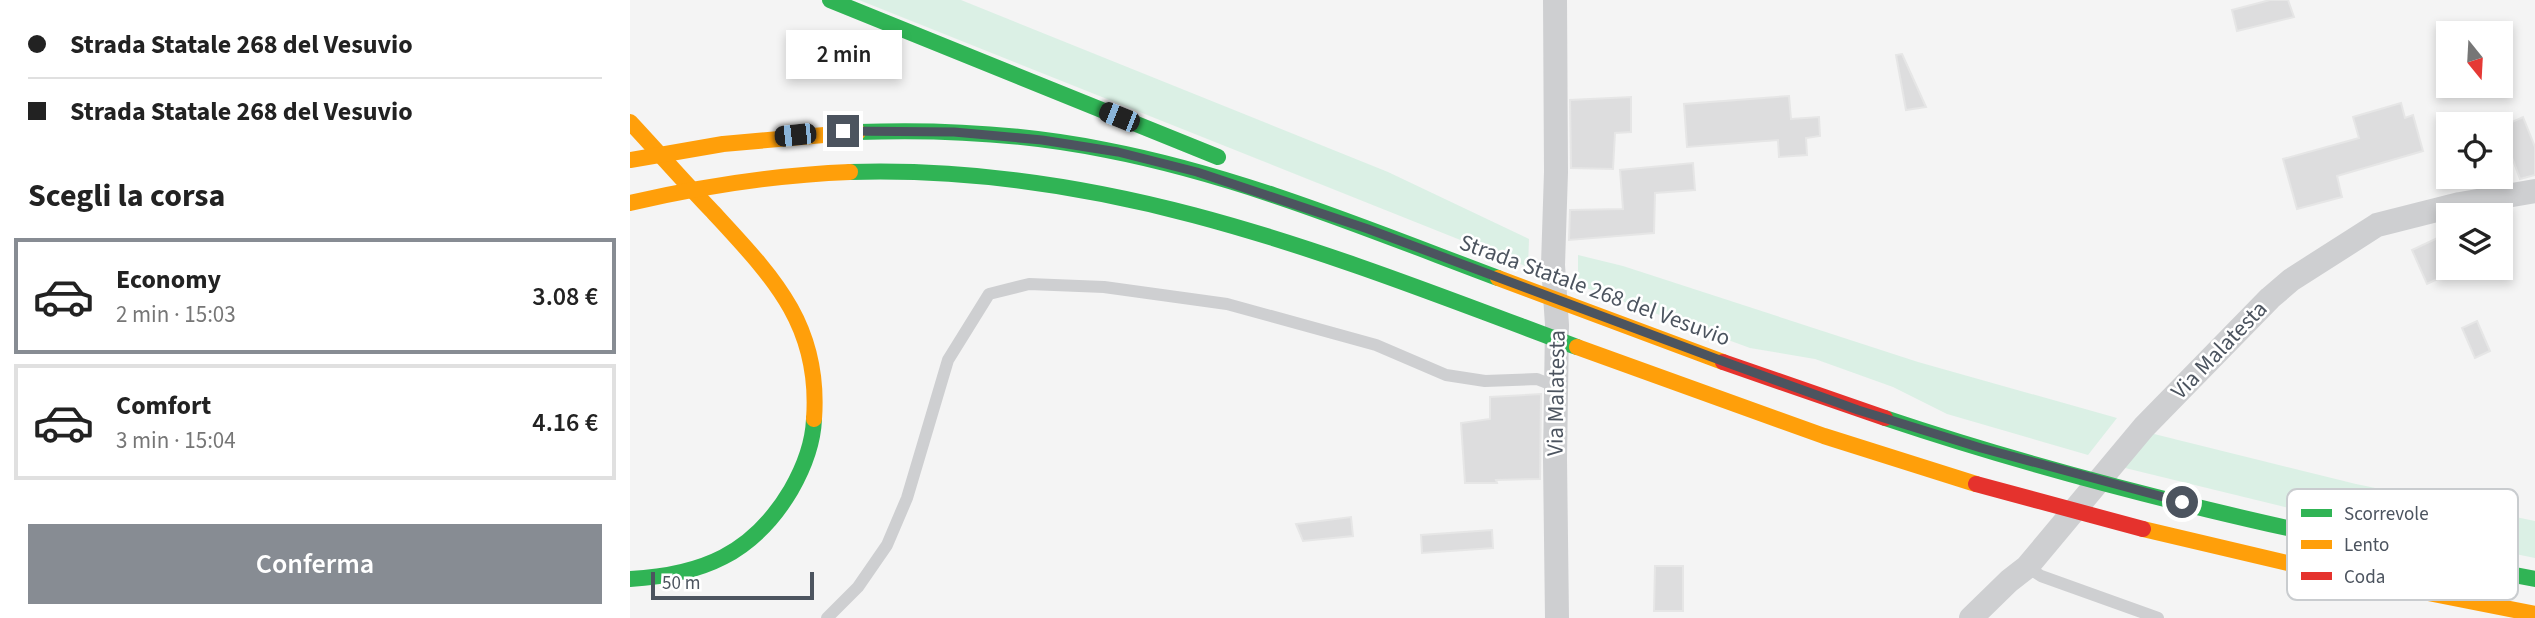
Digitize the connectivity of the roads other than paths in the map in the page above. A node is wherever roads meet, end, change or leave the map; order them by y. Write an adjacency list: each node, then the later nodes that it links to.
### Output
1 (830, 0): 11 (highway)
2 (1555, 0): 12 (street, Via Malatesta)
3 (630, 122): 16 (highway)
4 (630, 160): 11 (highway, Strada Statale 268 del Vesuvio)
5 (955, 173): 6 (highway); 9 (highway); 14 (highway)
6 (862, 187)
7 (2535, 191): 15 (street, Via Malatesta)
8 (731, 202): 10 (highway)
9 (630, 203)
10 (692, 208)
11 (1368, 229): 13 (highway, Strada Statale 268 del Vesuvio)
12 (1557, 387): 19 (lane); 20 (street, Via Malatesta)
13 (2287, 528)
14 (2287, 563)
15 (2027, 567): 21 (street, Via Malatesta); 22 (lane)
16 (630, 579)
17 (2462, 600): 18 (highway)
18 (2535, 614)
19 (827, 618)
20 (1557, 618)
21 (1971, 618)
22 (2158, 618)

